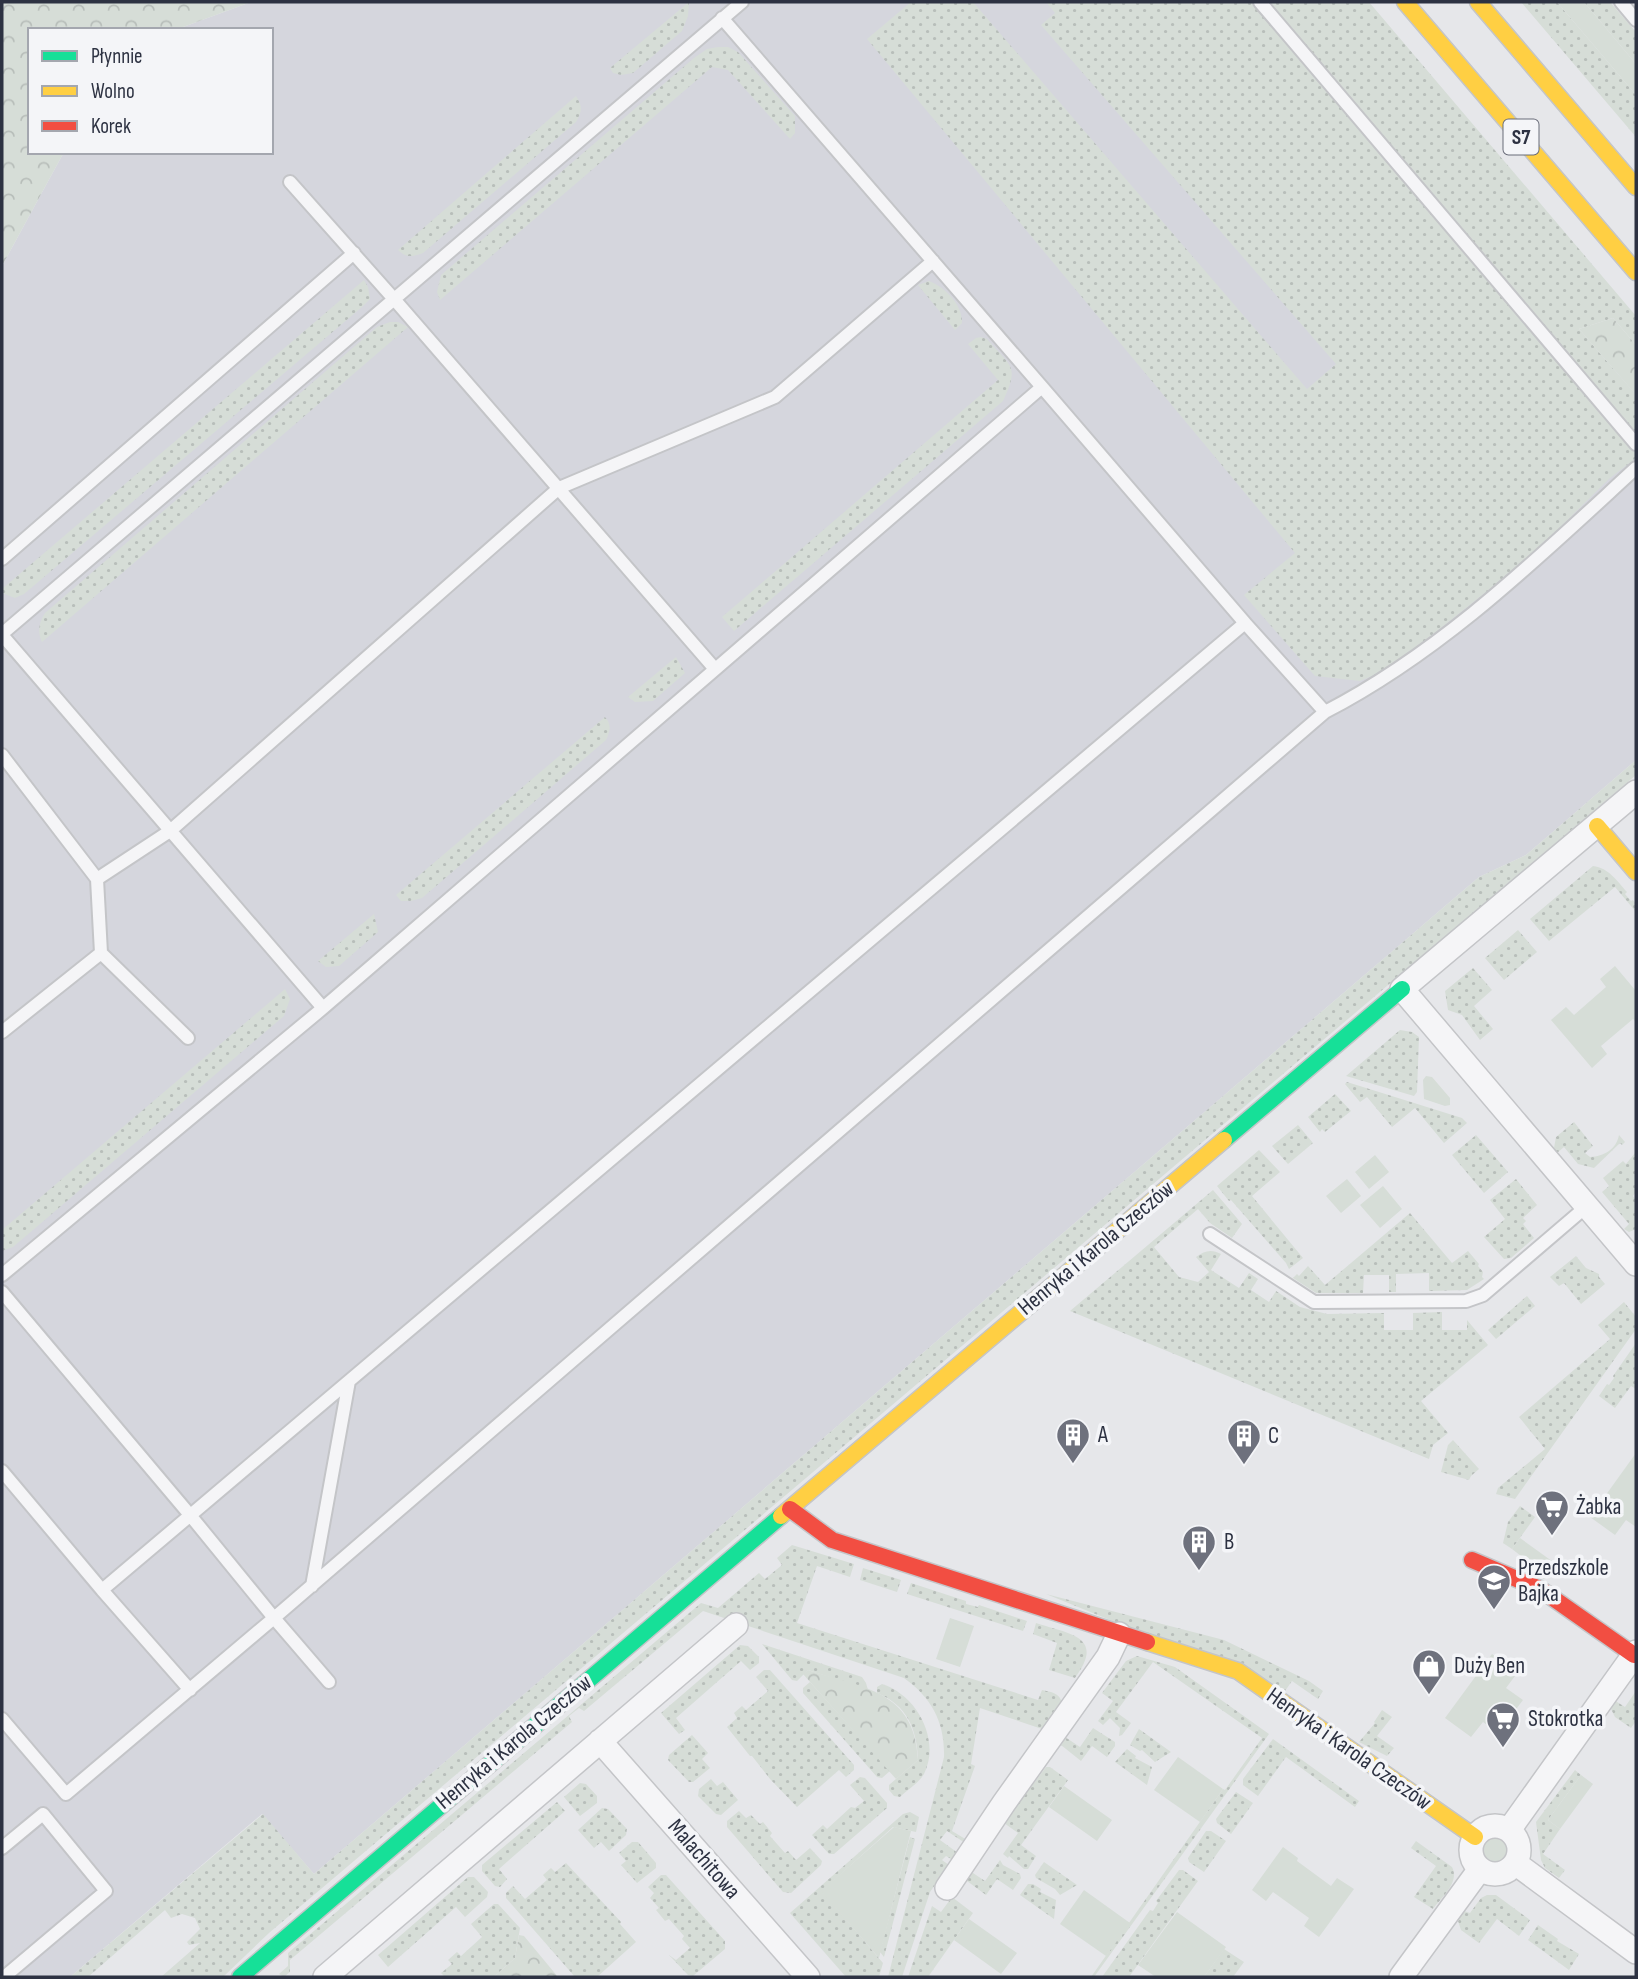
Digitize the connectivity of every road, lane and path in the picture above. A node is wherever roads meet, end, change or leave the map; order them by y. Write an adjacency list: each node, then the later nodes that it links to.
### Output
1 (741, 2): 7 (lane)
2 (1260, 2): 15 (lane)
3 (1405, 2): 12 (main road, S7)
4 (1478, 2): 9 (main road, S7)
5 (1621, 2): 6 (lane)
6 (1635, 17)
7 (722, 18): 11 (lane); 13 (lane)
8 (290, 182): 10 (lane)
9 (1636, 187)
10 (354, 253): 13 (lane); 18 (lane)
11 (933, 261): 14 (lane); 17 (lane)
12 (1636, 272)
13 (394, 299): 17 (lane); 20 (lane)
14 (1042, 387): 19 (lane); 21 (lane)
15 (1636, 444)
16 (1636, 468): 22 (lane)
17 (559, 488): 21 (lane); 26 (lane)
18 (2, 559)
19 (1245, 622): 22 (lane); 39 (lane)
20 (2, 635): 26 (lane)
21 (715, 669): 31 (lane)
22 (1325, 712): 44 (lane)
23 (2, 755): 28 (lane)
24 (1636, 792): 25 (street)
25 (1597, 826): 27 (main road); 30 (street)
26 (170, 831): 28 (lane); 31 (lane)
27 (1636, 872)
28 (97, 879): 29 (lane)
29 (101, 953): 32 (lane); 33 (lane)
30 (1402, 989): 34 (street); 41 (main road, Henryka i Karola Czeczów)
31 (323, 1008): 37 (lane)
32 (2, 1032)
33 (188, 1038)
34 (1587, 1206): 35 (lane); 36 (street)
35 (1210, 1234)
36 (1636, 1264)
37 (2, 1275)
38 (2, 1292): 42 (lane)
39 (349, 1381): 42 (lane); 44 (lane)
40 (2, 1471): 45 (lane)
41 (790, 1509): 48 (main road, Henryka i Karola Czeczów); 61 (main road, Henryka i Karola Czeczów)
42 (190, 1515): 45 (lane); 46 (lane)
43 (1472, 1560): 49 (main road)
44 (312, 1586): 46 (lane)
45 (102, 1590): 51 (lane)
46 (274, 1618): 50 (lane); 51 (lane)
47 (736, 1625): 53 (street)
48 (1119, 1634): 55 (main road, Henryka i Karola Czeczów); 59 (street)
49 (1635, 1654): 54 (street)
50 (329, 1682)
51 (190, 1689): 52 (lane)
52 (2, 1719)
53 (600, 1741): 63 (street); 64 (street, Malachitowa)
54 (1509, 1830): 55 (street); 57 (street)
55 (1475, 1837): 58 (street)
56 (2, 1848): 62 (lane)
57 (1515, 1863): 58 (street); 60 (street)
58 (1480, 1868): 65 (street)
59 (947, 1888)
60 (1636, 1952)
61 (255, 1972)
62 (4, 1977)
63 (325, 1977)
64 (808, 1977)
65 (1401, 1977)

